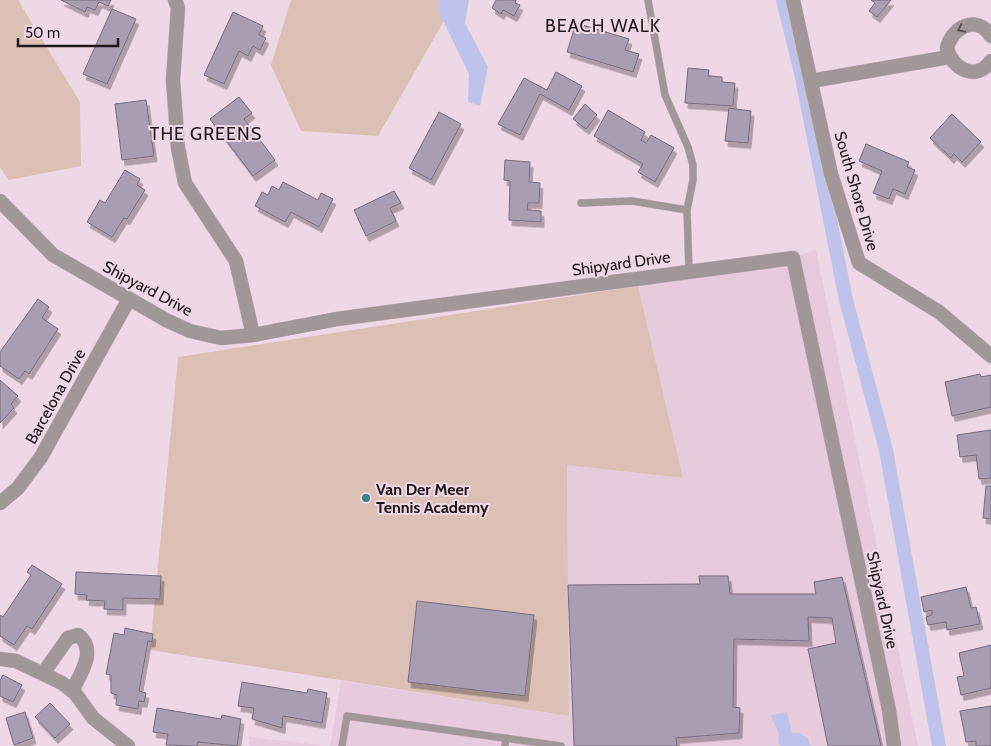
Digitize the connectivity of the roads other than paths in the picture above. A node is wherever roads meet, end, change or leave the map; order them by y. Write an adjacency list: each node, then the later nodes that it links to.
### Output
1 (175, 0): 13 (street)
2 (648, 0): 10 (lane)
3 (793, 0): 7 (street, South Shore Drive)
4 (991, 36): 5 (street, one-way to 5)
5 (949, 57): 6 (street); 7 (street)
6 (991, 61)
7 (811, 81): 14 (street, South Shore Drive)
8 (0, 201): 12 (street, Shipyard Drive)
9 (581, 203): 10 (lane)
10 (687, 210): 11 (lane)
11 (689, 271): 13 (street, Shipyard Drive); 23 (street, Shipyard Drive)
12 (129, 298): 13 (street, Shipyard Drive); 15 (street, Barcelona Drive)
13 (253, 335)
14 (989, 350)
15 (0, 504)
16 (0, 659): 17 (street)
17 (44, 672): 18 (street); 18 (street)
18 (72, 691): 20 (street)
19 (505, 742): 21 (lane); 22 (lane)
20 (128, 746)
21 (342, 746)
22 (561, 746)
23 (894, 746)

